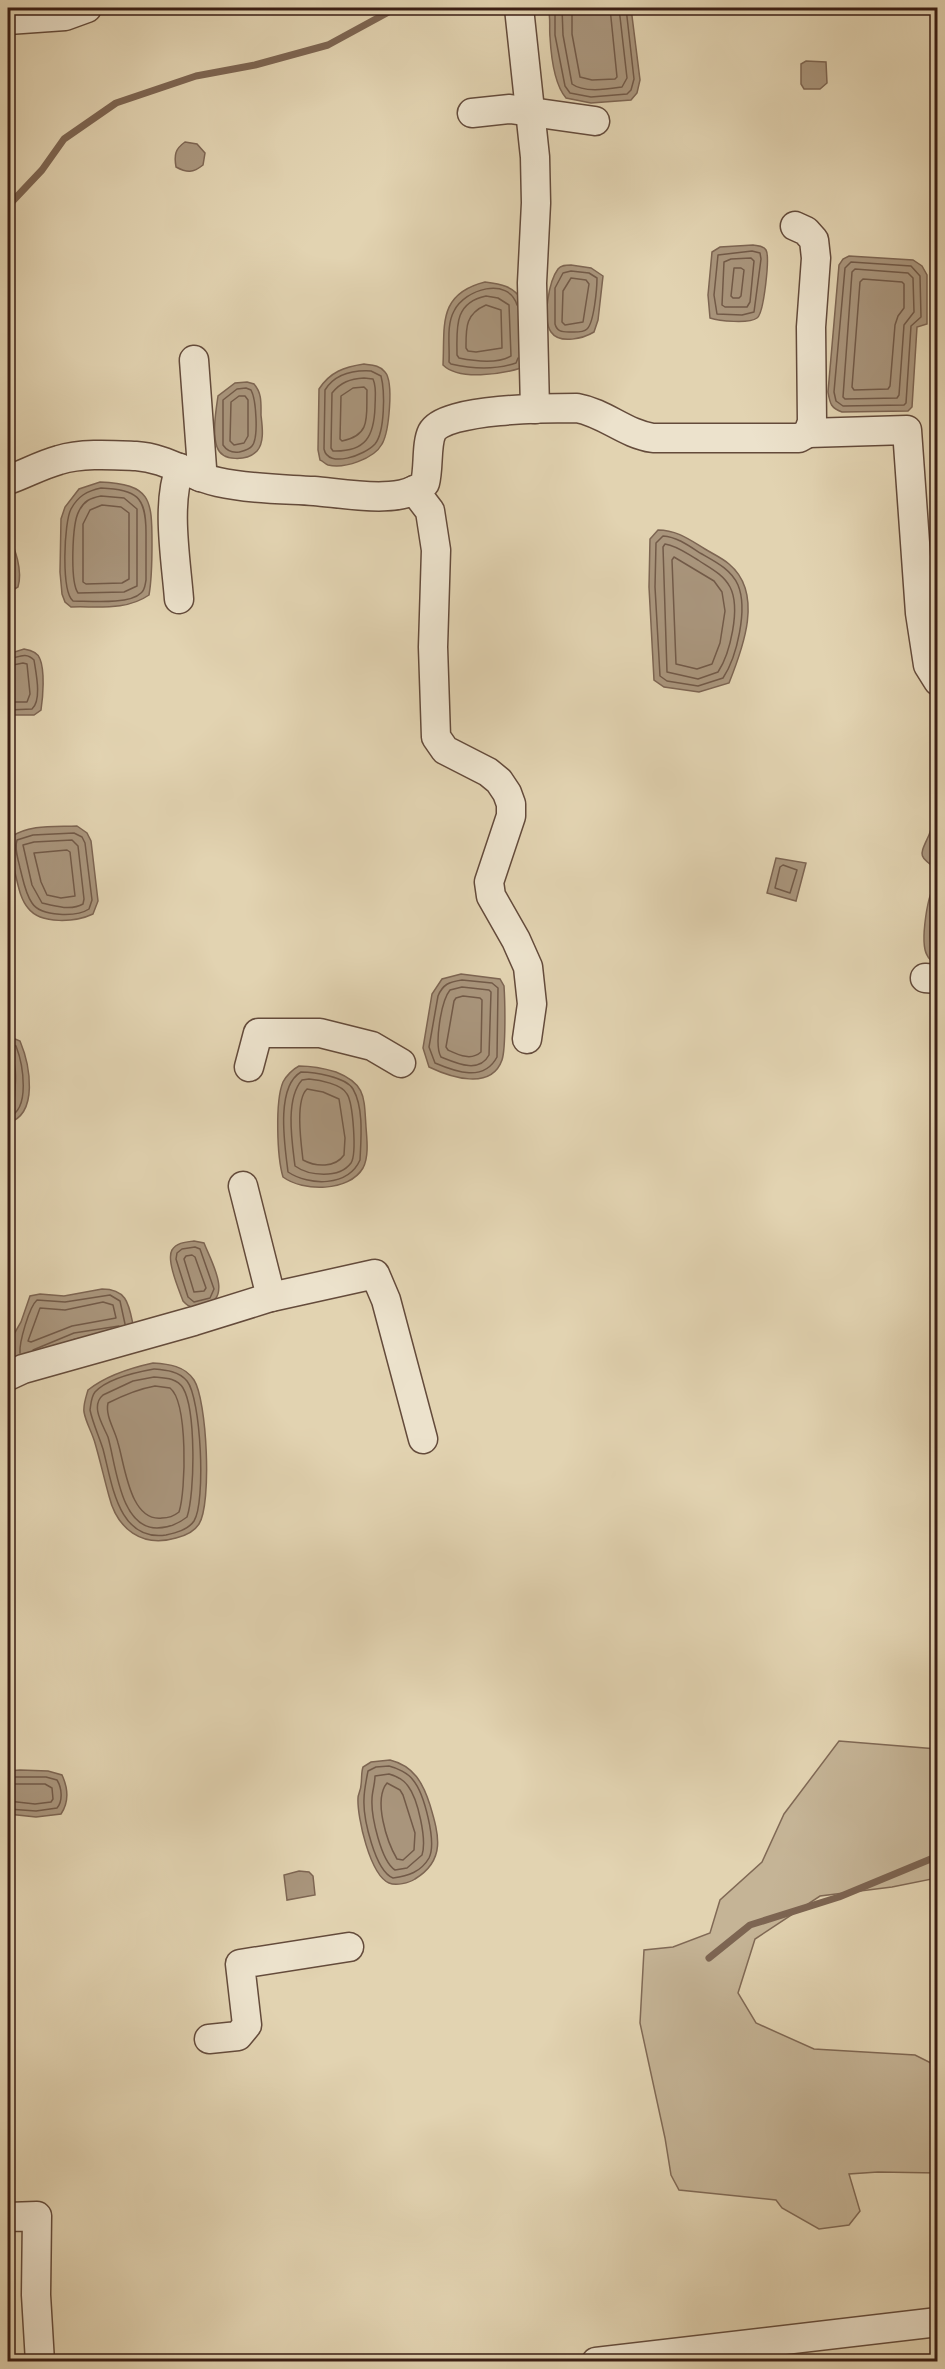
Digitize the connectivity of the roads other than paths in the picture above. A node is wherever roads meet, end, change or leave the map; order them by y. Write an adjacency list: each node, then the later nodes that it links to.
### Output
1 (87, 8): 3 (street)
2 (519, 8): 4 (street)
3 (8, 20)
4 (530, 111): 5 (street); 6 (street); 9 (street)
5 (472, 113)
6 (595, 121)
7 (795, 226): 10 (street)
8 (194, 360): 11 (street)
9 (535, 409): 10 (street); 13 (street)
10 (808, 433): 15 (street)
11 (190, 473): 12 (street); 13 (street); 14 (street)
12 (8, 480)
13 (414, 490): 16 (street)
14 (179, 599)
15 (938, 681)
16 (527, 1039)
17 (401, 1063): 18 (street)
18 (249, 1067)
19 (243, 1186): 20 (street)
20 (271, 1297): 21 (street); 22 (street)
21 (8, 1376)
22 (423, 1439)
23 (349, 1947): 24 (street)
24 (210, 2039)
25 (8, 2217): 27 (street)
26 (938, 2322): 28 (street)
27 (40, 2361)
28 (604, 2361)

